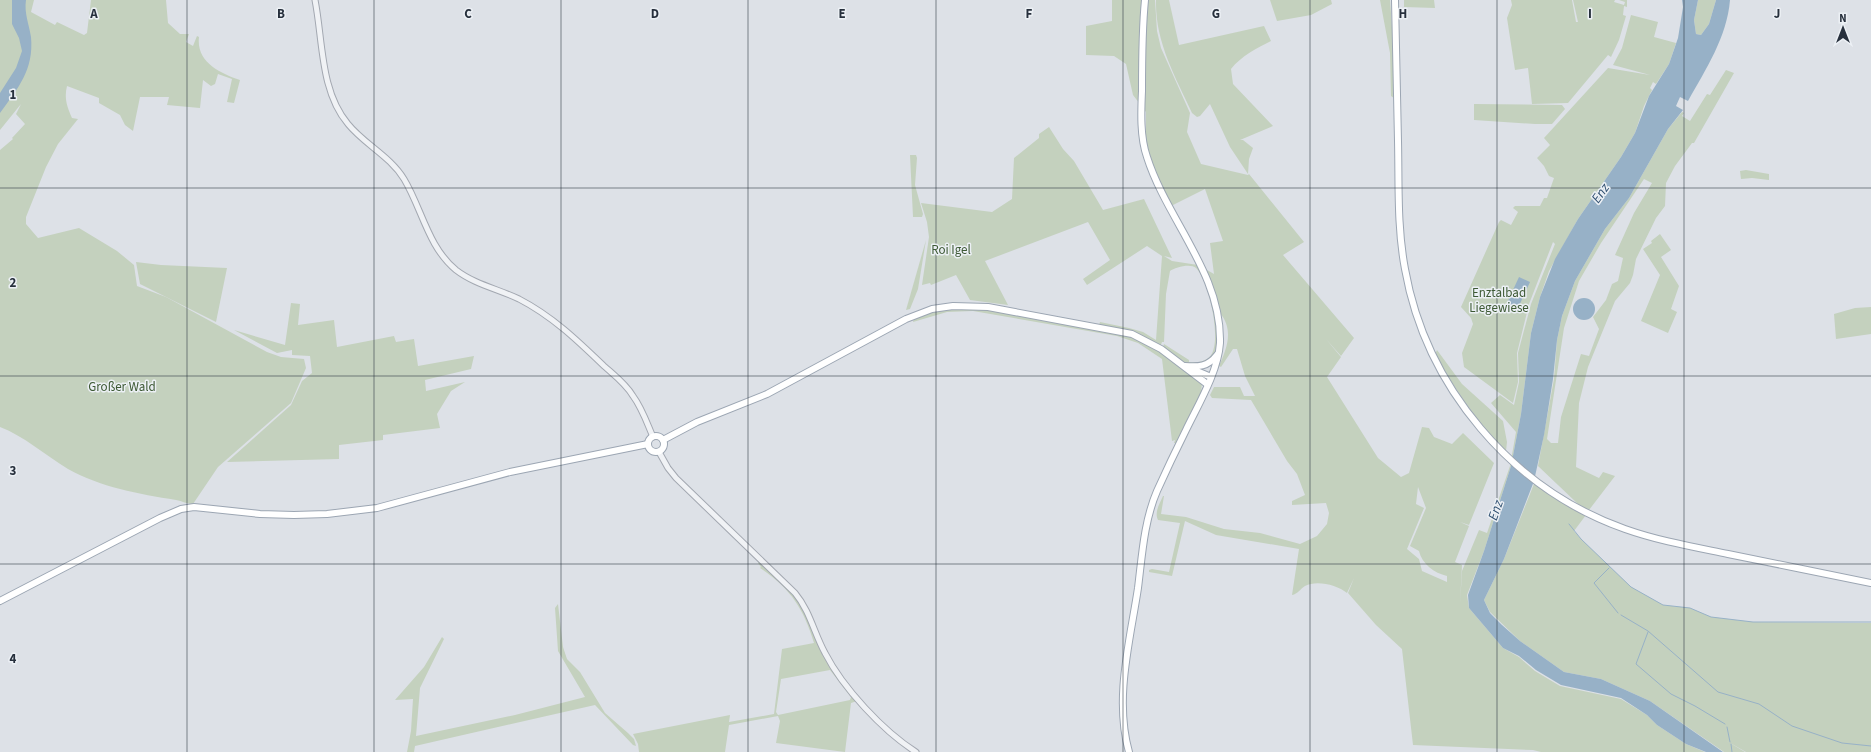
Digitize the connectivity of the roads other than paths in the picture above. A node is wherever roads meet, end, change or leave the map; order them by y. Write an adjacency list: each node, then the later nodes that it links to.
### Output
1 (315, 0): 8 (street)
2 (1144, 0): 4 (main road)
3 (1395, 0): 12 (main road)
4 (1219, 350): 5 (main road); 6 (main road)
5 (1185, 366): 6 (main road); 7 (main road); 9 (main road)
6 (1211, 377): 7 (main road)
7 (1207, 384): 15 (main road)
8 (653, 437): 9 (main road); 10 (main road)
9 (663, 440): 11 (main road)
10 (648, 444): 11 (main road); 13 (main road)
11 (659, 452): 14 (street)
12 (1871, 583)
13 (0, 601)
14 (916, 752)
15 (1129, 752)

